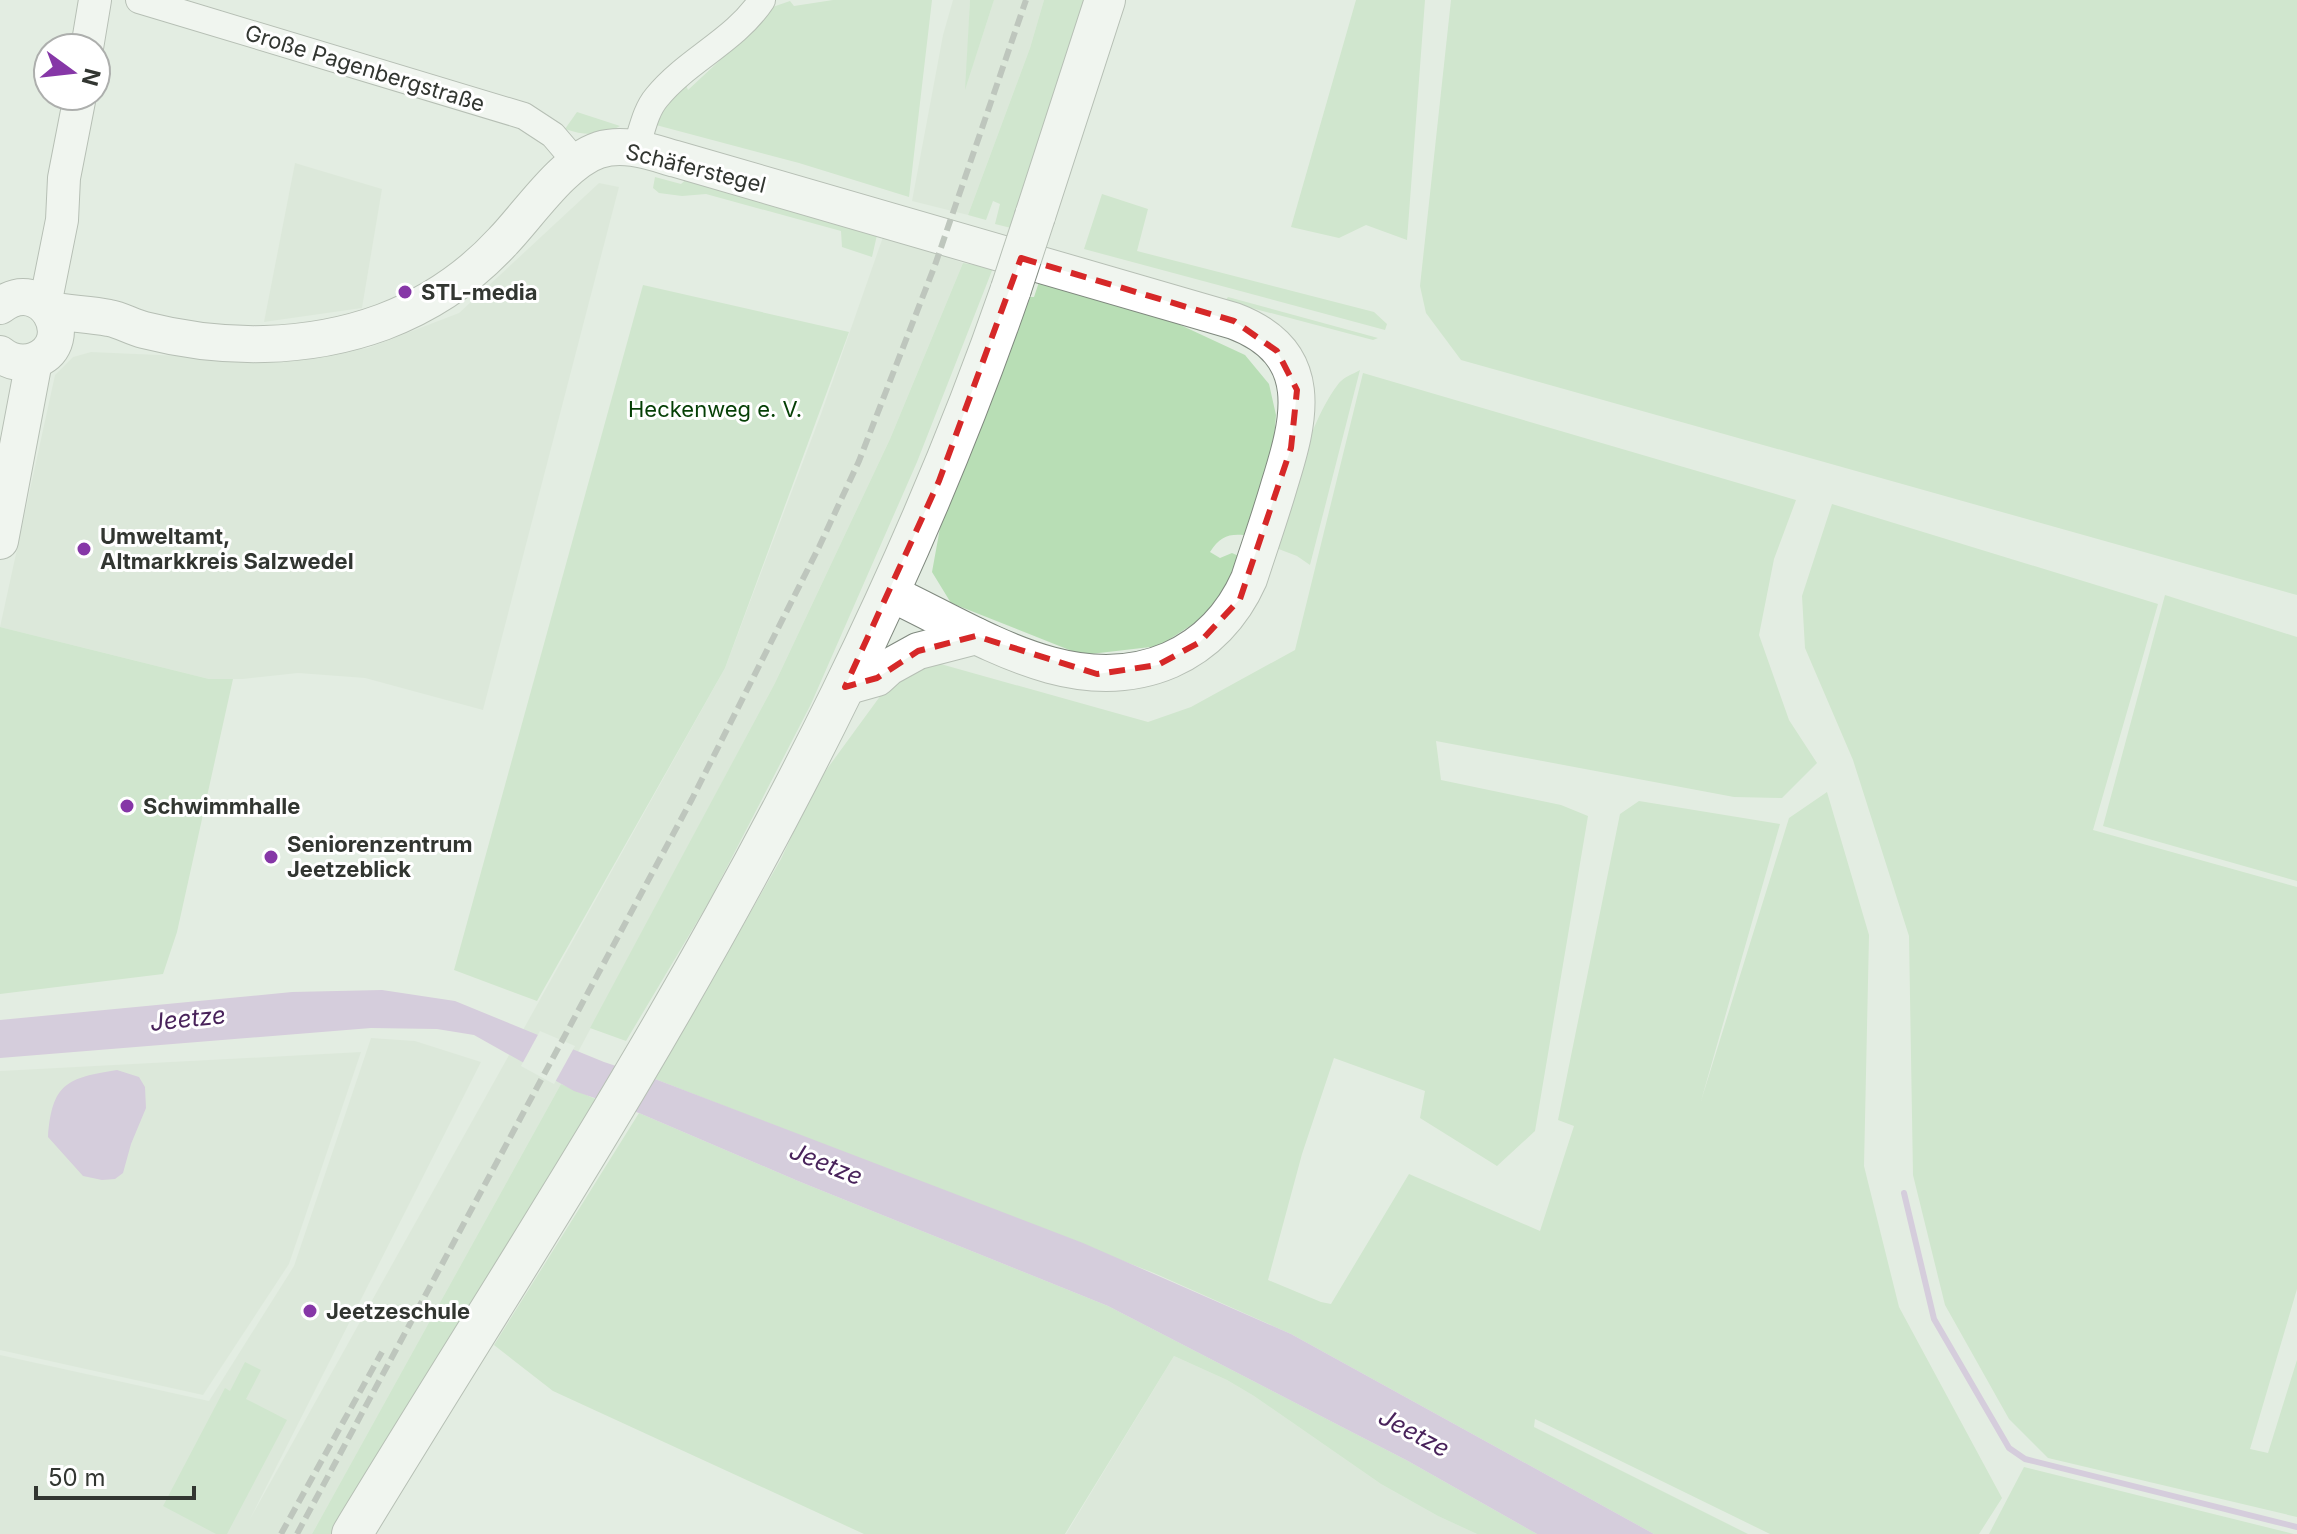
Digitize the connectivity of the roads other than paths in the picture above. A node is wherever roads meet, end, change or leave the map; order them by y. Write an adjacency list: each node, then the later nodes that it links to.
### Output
1 (95, 0): 5 (street)
2 (139, 0): 8 (street, Große Pagenbergstraße)
3 (762, 0): 7 (street)
4 (1105, 0): 12 (main road, bridge)
5 (90, 32)
6 (77, 112): 9 (street)
7 (636, 148): 8 (main road, Schäferstegel); 13 (main road, Schäferstegel)
8 (576, 162): 9 (main road, Schäferstegel)
9 (25, 329): 10 (main road); 11 (main road)
10 (0, 438)
11 (0, 541)
12 (890, 593): 13 (main road, Schäferstegel); 14 (main road)
13 (976, 636): 14 (main road)
14 (845, 687): 15 (main road)
15 (352, 1534)

